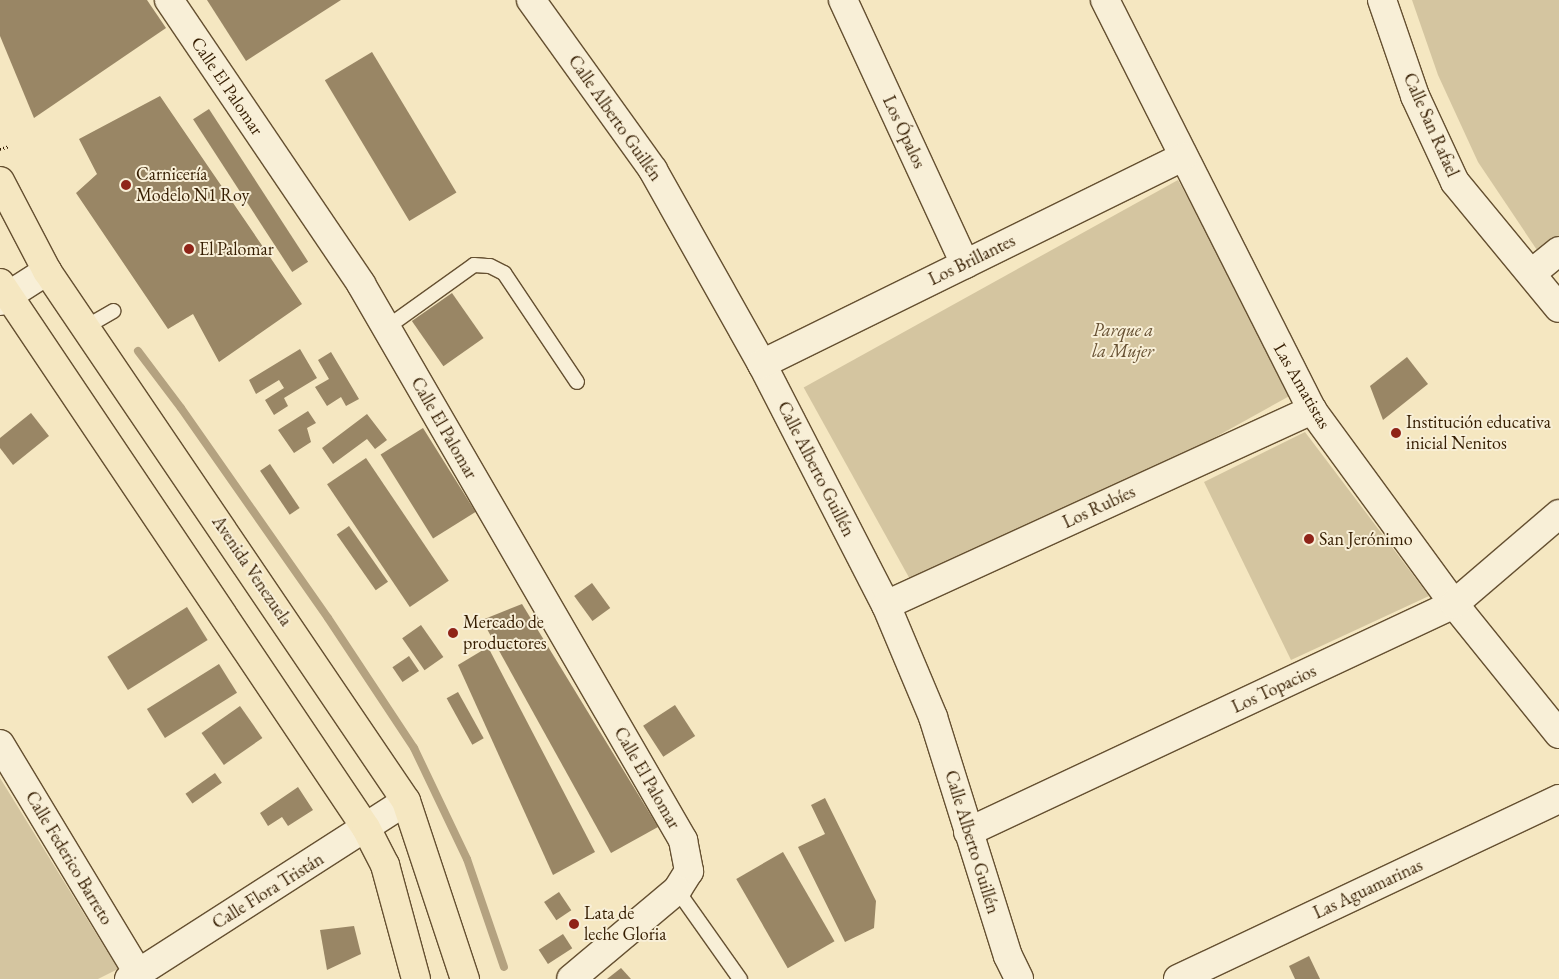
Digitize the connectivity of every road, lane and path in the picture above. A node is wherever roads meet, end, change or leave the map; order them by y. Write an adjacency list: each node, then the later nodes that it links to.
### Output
1 (169, 0): 18 (street, Calle El Palomar)
2 (530, 0): 19 (street, Calle Alberto Guillén)
3 (843, 0): 11 (street, Los Ópalos)
4 (1105, 0): 8 (street, Las Amatistas)
5 (1382, 0): 13 (street, Calle San Rafael)
6 (9, 146): 7 (path)
7 (0, 149)
8 (1182, 157): 11 (street, Los Brillantes); 21 (street, Las Amatistas)
9 (0, 181): 12 (main road, Avenida Venezuela)
10 (1559, 251): 13 (street)
11 (965, 264): 19 (street, Los Brillantes)
12 (47, 271): 14 (street); 17 (main road, Avenida Venezuela)
13 (1532, 273): 15 (street, Calle San Rafael)
14 (3, 293): 29 (main road)
15 (1559, 308)
16 (114, 311): 17 (lane)
17 (84, 328): 28 (main road, Avenida Venezuela)
18 (386, 328): 20 (lane); 31 (street, Calle El Palomar)
19 (762, 364): 24 (street, Calle Alberto Guillén)
20 (578, 382)
21 (1312, 410): 23 (street, Las Amatistas); 24 (street, Los Rubíes)
22 (1559, 514): 23 (street, Los Topacios)
23 (1454, 604): 25 (street, Las Amatistas); 30 (street, Los Topacios)
24 (886, 605): 30 (street, Calle Alberto Guillén)
25 (1559, 734)
26 (0, 744): 32 (street, Calle Federico Barreto)
27 (1559, 799): 38 (street, Las Aguamarinas)
28 (406, 801): 29 (street, Calle Flora Tristán); 34 (main road, Avenida Venezuela)
29 (366, 828): 32 (street, Calle Flora Tristán); 33 (main road)
30 (968, 832): 37 (street, Calle Alberto Guillén)
31 (683, 881): 35 (street); 36 (lane)
32 (133, 976)
33 (416, 979)
34 (465, 979)
35 (571, 979)
36 (740, 979)
37 (1019, 979)
38 (1178, 979)

